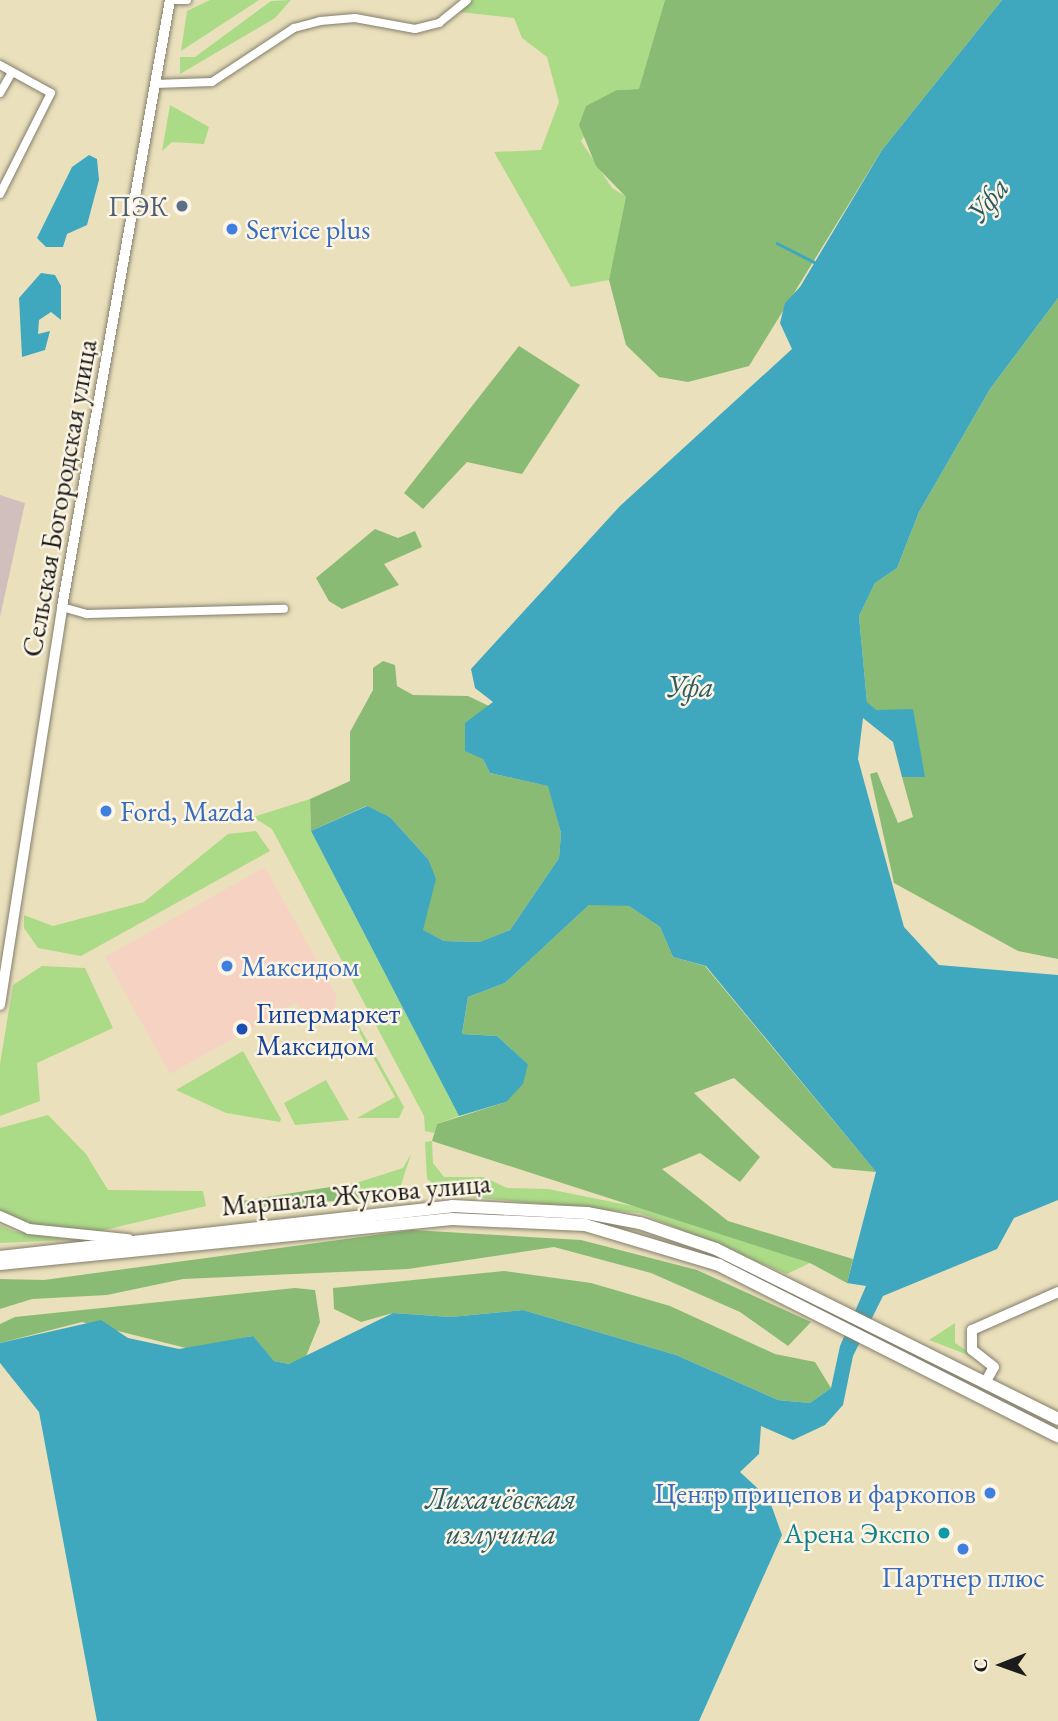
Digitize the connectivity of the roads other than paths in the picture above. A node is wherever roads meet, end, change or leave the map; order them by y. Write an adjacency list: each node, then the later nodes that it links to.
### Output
1 (170, 0): 7 (main road, Сельская Богородская улица)
2 (175, 0): 3 (street)
3 (187, 0)
4 (467, 0): 7 (street)
5 (0, 65): 6 (street)
6 (12, 72): 8 (street); 9 (street)
7 (155, 84): 10 (main road, Сельская Богородская улица)
8 (0, 93)
9 (0, 194)
10 (62, 607): 11 (street); 12 (main road, Сельская Богородская улица)
11 (284, 609)
12 (0, 1005)
13 (0, 1216): 14 (main road)
14 (128, 1239): 15 (main road, Маршала Жукова улица); 18 (main road, Маршала Жукова улица)
15 (0, 1257)
16 (0, 1264): 18 (main road, Маршала Жукова улица)
17 (1058, 1292): 19 (street)
18 (920, 1357): 19 (main road); 21 (main road)
19 (985, 1382): 20 (main road)
20 (1058, 1419)
21 (1058, 1436)

